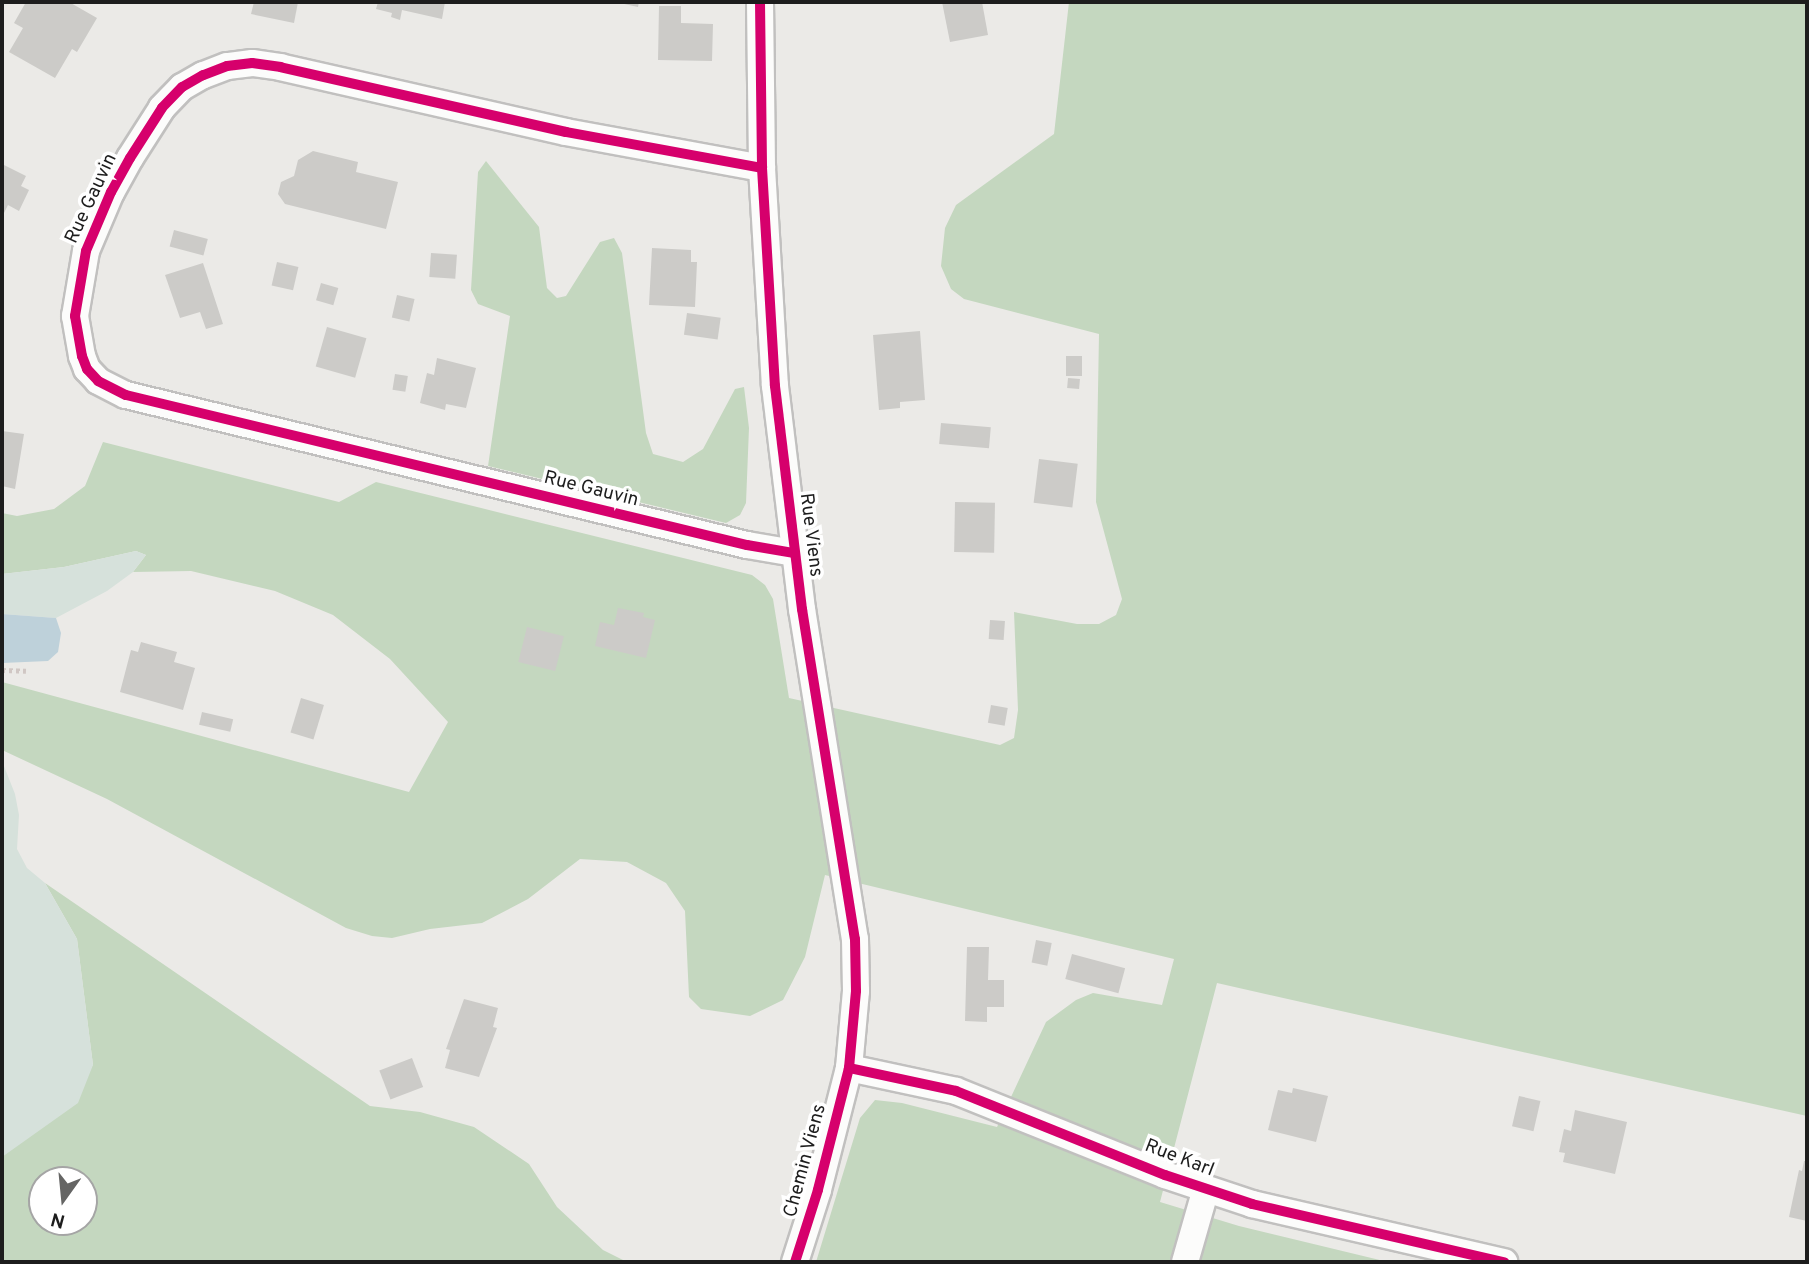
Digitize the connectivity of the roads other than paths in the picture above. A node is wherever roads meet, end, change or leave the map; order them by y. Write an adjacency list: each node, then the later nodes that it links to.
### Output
1 (760, 2): 2 (street, Rue Viens)
2 (762, 168): 3 (street, Rue Viens); 3 (street, Rue Gauvin)
3 (794, 553): 4 (street, Rue Viens)
4 (849, 1068): 5 (street, Rue Karl); 6 (street, Chemin Viens)
5 (1206, 1189): 7 (street); 8 (street, Rue Karl)
6 (795, 1262)
7 (1185, 1262)
8 (1504, 1262)

